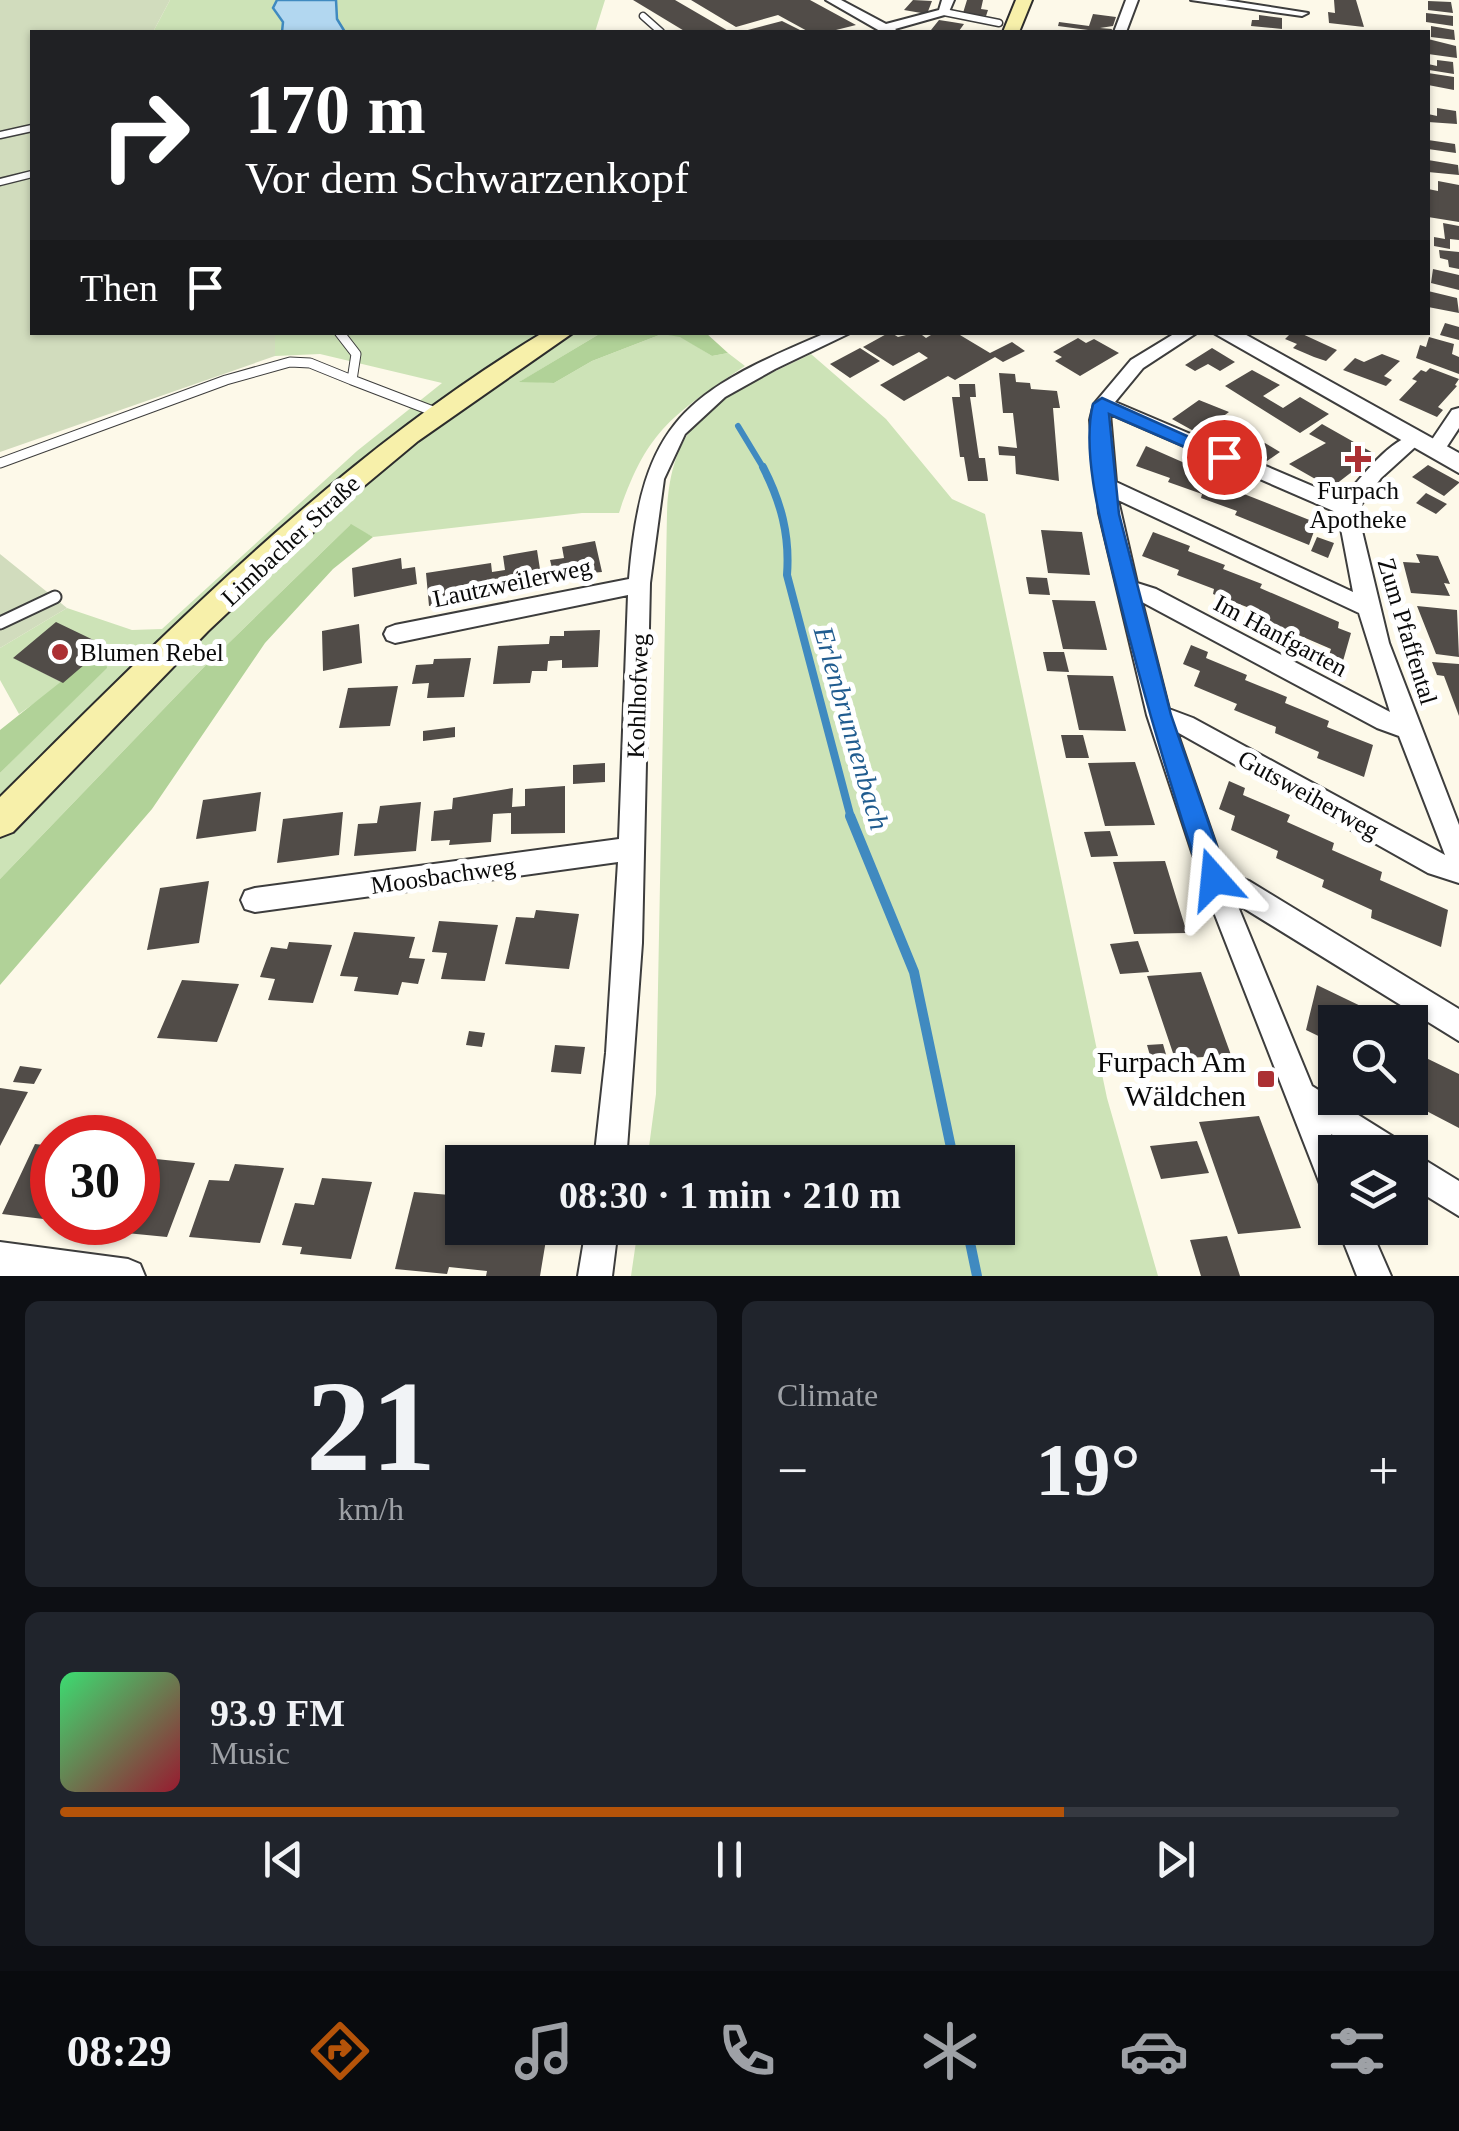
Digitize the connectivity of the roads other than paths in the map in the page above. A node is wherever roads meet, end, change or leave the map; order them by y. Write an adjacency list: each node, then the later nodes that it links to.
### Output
1 (832, 0): 10 (street)
2 (1024, 0): 8 (main road)
3 (1132, 0): 12 (street)
4 (1197, 0): 6 (street)
5 (946, 6): 8 (lane); 11 (street)
6 (1302, 6)
7 (643, 16): 9 (lane)
8 (1005, 28)
9 (658, 30)
10 (880, 30)
11 (885, 30)
12 (1121, 30)
13 (30, 128): 14 (lane)
14 (0, 135)
15 (30, 174): 16 (lane)
16 (0, 182)
17 (341, 335): 22 (lane)
18 (557, 335): 24 (main road, Limbacher Straße)
19 (837, 335): 31 (street, Kohlhofweg)
20 (1185, 335): 23 (street)
21 (1228, 335): 26 (street)
22 (352, 380): 24 (lane); 27 (lane)
23 (1102, 404): 29 (street); 30 (street)
24 (438, 413): 39 (main road, Limbacher Straße)
25 (1459, 414): 26 (street)
26 (1425, 445): 28 (street); 30 (street)
27 (0, 462)
28 (1459, 464)
29 (1106, 486): 32 (street); 34 (street)
30 (1347, 510): 34 (street, Zum Pfaffental)
31 (640, 585): 36 (street, Lautzweilerweg); 40 (street, Kohlhofweg)
32 (1126, 588): 37 (street); 38 (street, Im Hanfgarten)
33 (55, 597): 35 (lane)
34 (1370, 610): 38 (street, Zum Pfaffental)
35 (1, 620)
36 (395, 634)
37 (1159, 715): 42 (street, Gutsweiherweg); 43 (street)
38 (1409, 730): 41 (street, Zum Pfaffental)
39 (0, 821)
40 (631, 849): 44 (street, Moosbachweg); 49 (street, Kohlhofweg)
41 (1459, 858)
42 (1459, 871)
43 (1214, 879): 45 (street); 46 (street)
44 (255, 900)
45 (1459, 1026)
46 (1299, 1096): 47 (street); 48 (street)
47 (1362, 1135)
48 (1318, 1142)
49 (612, 1145)
50 (1428, 1179): 51 (street)
51 (1459, 1200)
52 (600, 1245): 56 (street)
53 (1361, 1245): 57 (street)
54 (0, 1258): 55 (street)
55 (128, 1276)
56 (595, 1276)
57 (1374, 1276)

